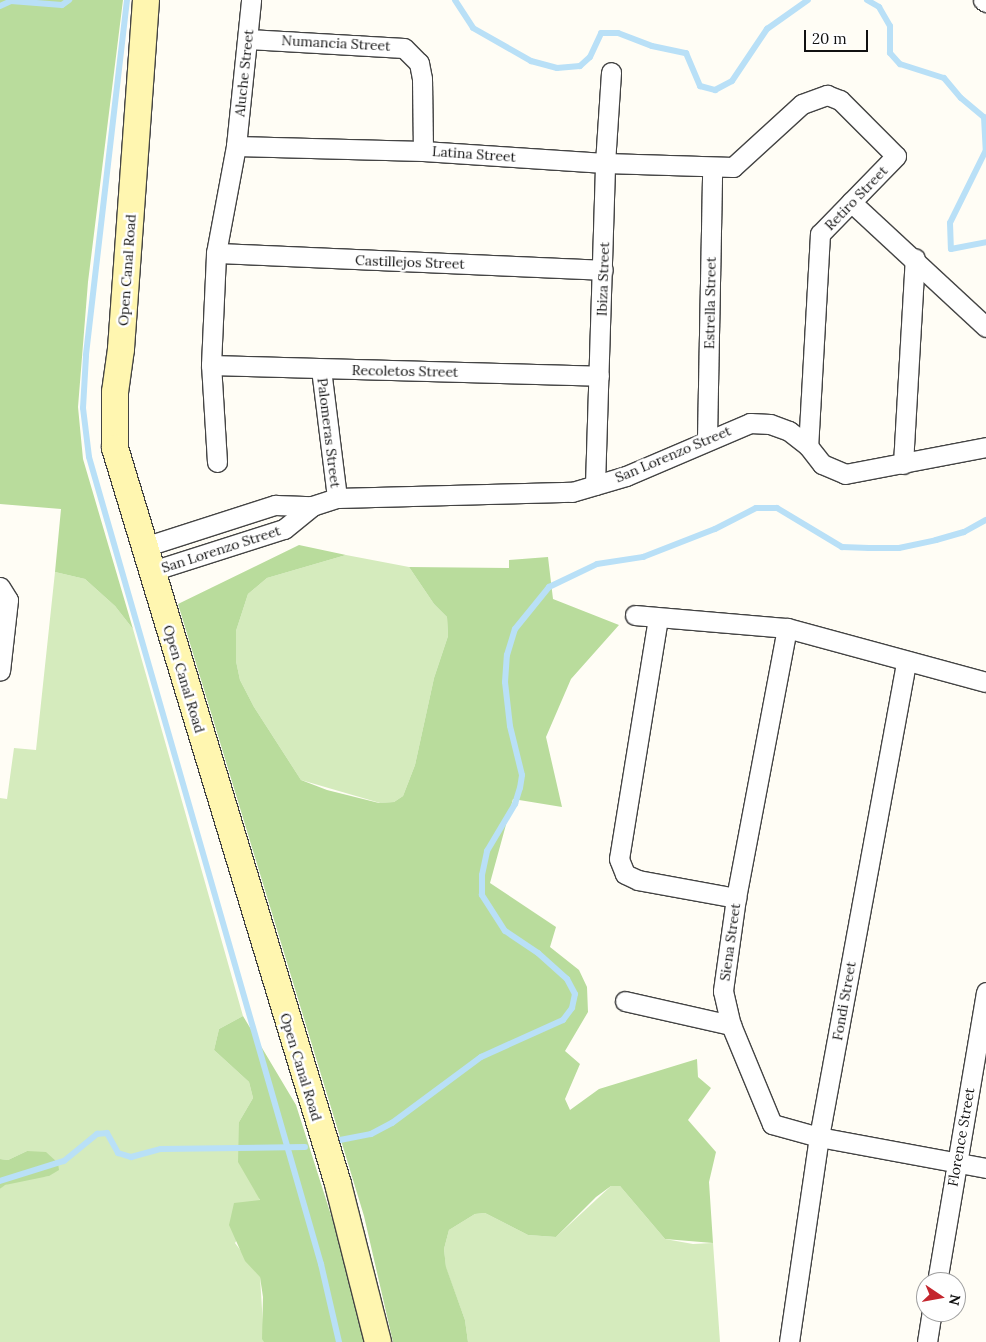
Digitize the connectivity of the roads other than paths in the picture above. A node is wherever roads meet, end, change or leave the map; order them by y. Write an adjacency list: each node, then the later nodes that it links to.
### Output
1 (146, 0): 27 (main road, Open Canal Road)
2 (251, 0): 3 (street, Aluche Street)
3 (248, 39): 5 (street, Aluche Street); 6 (street, Numancia Street)
4 (611, 72): 7 (street, Ibiza Street)
5 (236, 146): 6 (street, Latina Street); 10 (street, Aluche Street)
6 (423, 151): 7 (street, Latina Street)
7 (605, 163): 8 (street, Latina Street); 12 (street, Ibiza Street)
8 (712, 168): 9 (street, Retiro Street); 17 (street, Estrella Street)
9 (851, 202): 11 (street); 18 (street, Retiro Street)
10 (216, 253): 12 (street, Castillejos Street); 14 (street, Aluche Street)
11 (915, 258): 13 (street); 21 (street)
12 (603, 270): 16 (street, Ibiza Street)
13 (986, 327)
14 (211, 365): 15 (street, Recoletos Street); 20 (street, Aluche Street)
15 (320, 369): 16 (street, Recoletos Street); 23 (street, Palomeras Street)
16 (599, 376): 22 (street, Ibiza Street)
17 (707, 439): 18 (street, San Lorenzo Street); 22 (street, San Lorenzo Street)
18 (808, 446): 21 (street, San Lorenzo Street)
19 (986, 447): 21 (street, San Lorenzo Street)
20 (217, 462)
21 (903, 464)
22 (595, 485): 23 (street, San Lorenzo Street)
23 (336, 498): 24 (street, San Lorenzo Street)
24 (312, 506): 25 (street, San Lorenzo Street); 26 (street, San Lorenzo Street)
25 (225, 520): 26 (street); 27 (street, San Lorenzo Street)
26 (233, 546): 27 (street, San Lorenzo Street)
27 (148, 559): 45 (main road, Open Canal Road)
28 (0, 587): 33 (street)
29 (635, 615): 30 (street)
30 (658, 618): 31 (street); 35 (street)
31 (787, 628): 32 (street); 35 (street, Siena Street)
32 (906, 661): 34 (street); 40 (street, Fondi Street)
33 (0, 671)
34 (986, 682)
35 (736, 898): 39 (street, Siena Street)
36 (986, 992): 38 (street, Florence Street)
37 (625, 1001): 39 (street)
38 (983, 1023): 41 (street, Florence Street)
39 (731, 1025): 40 (street, Siena Street)
40 (819, 1137): 41 (street, Siena Street); 46 (street, Fondi Street)
41 (956, 1163): 42 (street, Siena Street); 43 (street, Florence Street)
42 (986, 1168)
43 (939, 1272)
44 (930, 1322): 47 (street)
45 (378, 1342)
46 (789, 1342)
47 (927, 1342)

